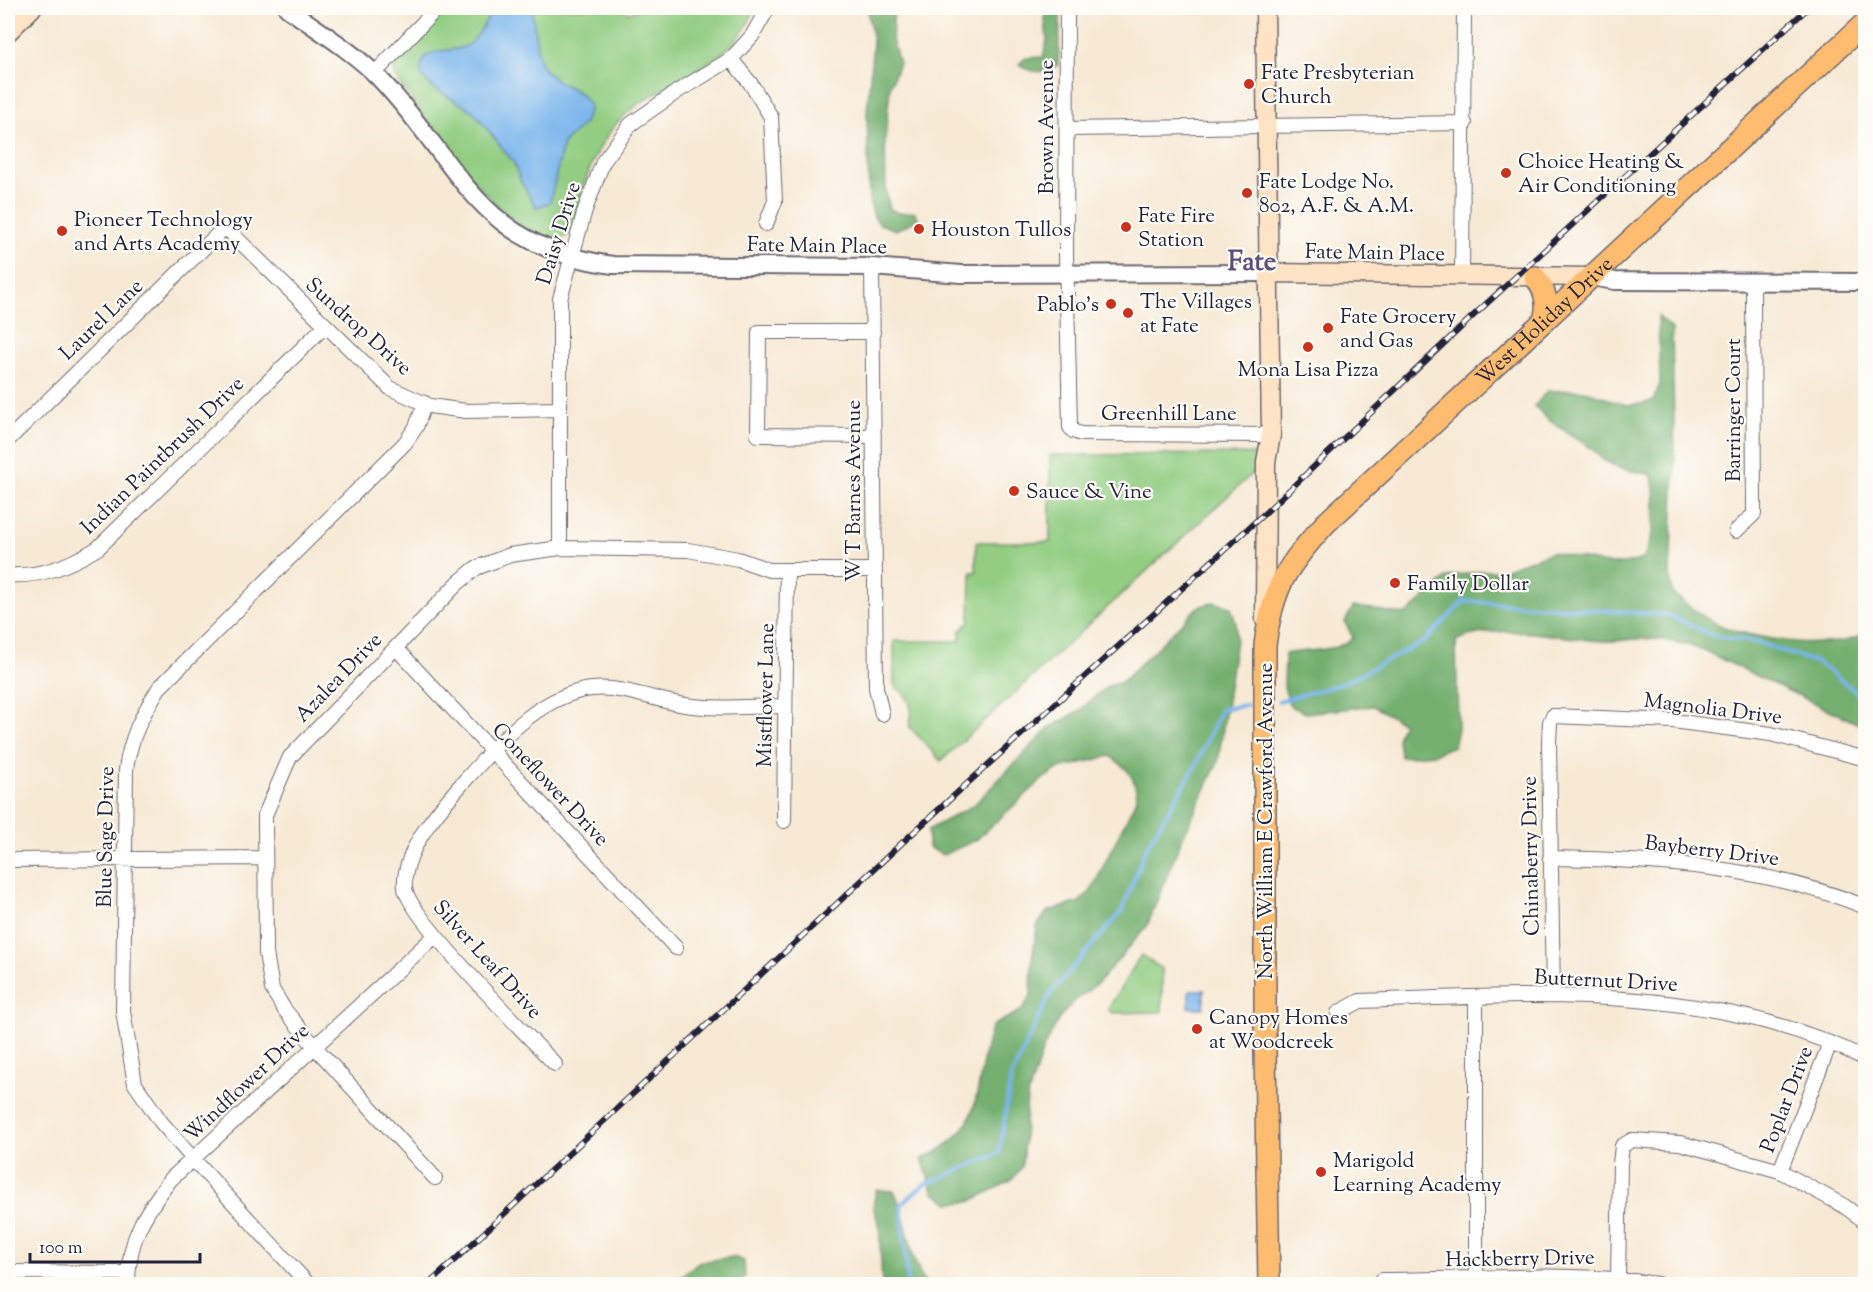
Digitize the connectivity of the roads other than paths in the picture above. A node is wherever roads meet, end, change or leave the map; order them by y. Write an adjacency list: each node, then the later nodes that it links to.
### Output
1 (32, 8): 9 (main road)
2 (287, 8): 11 (street, Fate Main Place)
3 (436, 8): 11 (street)
4 (768, 8): 10 (street, Daisy Drive)
5 (1067, 8): 14 (street, Brown Avenue)
6 (1265, 8): 13 (main road)
7 (1464, 8): 12 (street)
8 (1866, 22): 23 (main road, West Holiday Drive)
9 (8, 32)
10 (730, 59): 15 (street); 17 (street, Daisy Drive)
11 (375, 73): 17 (street, Fate Main Place)
12 (1465, 123): 13 (street); 21 (street)
13 (1265, 127): 14 (street); 20 (main road)
14 (1068, 129): 19 (street, Brown Avenue)
15 (765, 224)
16 (225, 227): 27 (street, Sundrop Drive); 34 (street, Laurel Lane)
17 (571, 257): 18 (street, Fate Main Place); 30 (street, Daisy Drive)
18 (872, 267): 19 (street, Fate Main Place); 28 (street, W T Barnes Avenue)
19 (1067, 273): 20 (street, Fate Main Place); 31 (street, Brown Avenue)
20 (1269, 273): 21 (main road, Fate Main Place); 32 (main road)
21 (1462, 276): 22 (main road, Fate Main Place)
22 (1535, 277): 23 (main road, Fate Main Place); 26 (main road)
23 (1591, 278): 24 (street, Fate Main Place); 26 (main road, West Holiday Drive)
24 (1753, 282): 25 (street, Fate Main Place); 35 (street, Barringer Court)
25 (1866, 282)
26 (1544, 321): 40 (main road, West Holiday Drive)
27 (325, 326): 29 (street, Sundrop Drive); 39 (street, Indian Paintbrush Drive)
28 (873, 332): 33 (street, W T Barnes Avenue); 33 (street)
29 (424, 403): 30 (street, Sundrop Drive); 50 (street, Blue Sage Drive)
30 (560, 409): 36 (street, Daisy Drive)
31 (1070, 427): 32 (street, Greenhill Lane)
32 (1271, 435): 40 (main road)
33 (874, 436): 38 (street, W T Barnes Avenue)
34 (8, 440)
35 (1736, 531)
36 (560, 549): 37 (street, Azalea Drive); 41 (street, Azalea Drive)
37 (787, 570): 38 (street, Azalea Drive); 42 (street, Mistflower Lane)
38 (875, 570): 43 (street, W T Barnes Avenue)
39 (8, 575)
40 (1265, 645): 72 (main road, North William E Crawford Avenue)
41 (396, 648): 45 (street, Coneflower Drive); 48 (street, Azalea Drive)
42 (785, 706): 45 (street, Silver Leaf Drive); 47 (street, Mistflower Lane)
43 (882, 714)
44 (1553, 716): 46 (street, Magnolia Drive); 49 (street, Chinaberry Drive)
45 (492, 750): 53 (street, Silver Leaf Drive); 54 (street, Coneflower Drive)
46 (1866, 759)
47 (784, 821)
48 (265, 858): 50 (street); 59 (street, Azalea Drive)
49 (1550, 858): 52 (street, Bayberry Drive); 55 (street, Chinaberry Drive)
50 (125, 859): 51 (street); 62 (street, Blue Sage Drive)
51 (8, 860)
52 (1866, 907)
53 (435, 936): 59 (street, Windflower Drive); 61 (street, Silver Leaf Drive)
54 (676, 948)
55 (1553, 996): 56 (street, Butternut Drive); 58 (street, Butternut Drive)
56 (1476, 997): 57 (street, Butternut Drive); 69 (street)
57 (1338, 1013)
58 (1830, 1043): 60 (street, Butternut Drive); 63 (street, Poplar Drive)
59 (315, 1047): 62 (street, Windflower Drive); 64 (street, Azalea Drive)
60 (1866, 1059)
61 (555, 1064)
62 (193, 1159): 68 (street, Windflower Drive); 71 (street, Blue Sage Drive)
63 (1780, 1171): 65 (street); 67 (street)
64 (435, 1178)
65 (1866, 1222)
66 (8, 1272): 68 (street)
67 (1618, 1278): 69 (street, Hackberry Drive); 73 (street, Hackberry Drive)
68 (128, 1279)
69 (1476, 1279): 70 (street, Hackberry Drive)
70 (1382, 1282)
71 (309, 1284)
72 (1269, 1284)
73 (1657, 1284)

